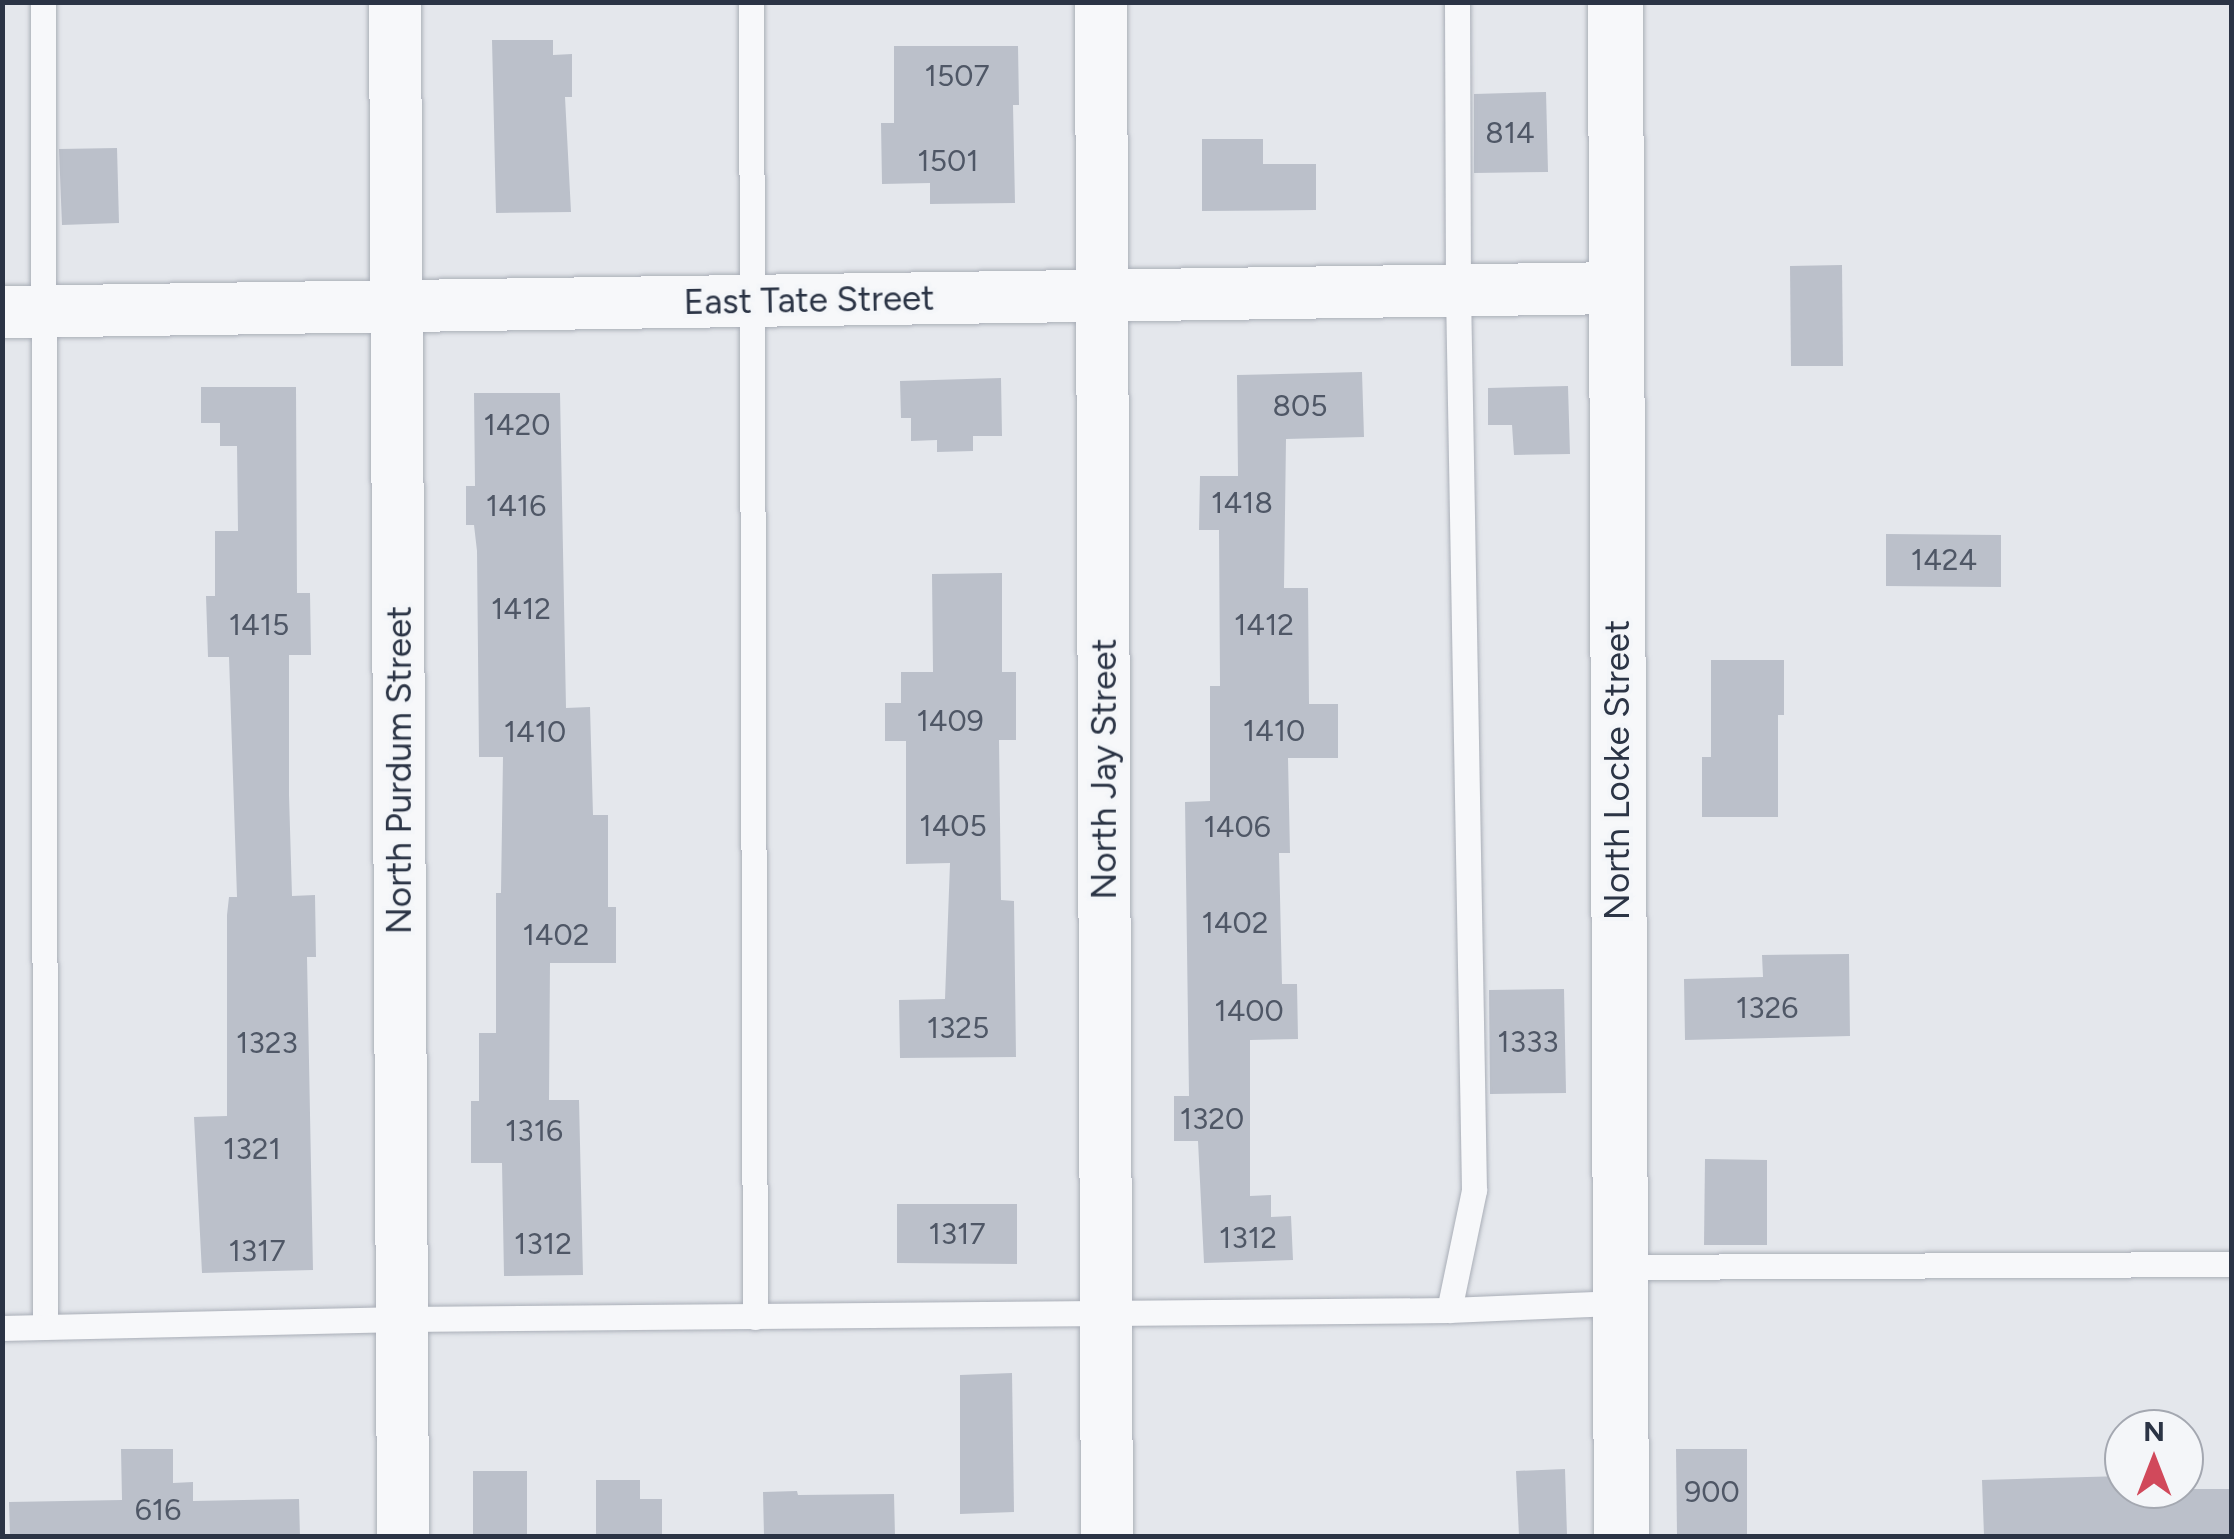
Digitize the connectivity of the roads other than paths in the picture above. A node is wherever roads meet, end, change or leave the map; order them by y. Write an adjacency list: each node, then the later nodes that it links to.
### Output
1 (44, 2): 12 (lane)
2 (395, 2): 11 (street, North Purdum Street)
3 (752, 2): 10 (lane)
4 (1101, 2): 9 (street, North Jay Street)
5 (1457, 2): 8 (lane)
6 (1615, 2): 7 (street, North Locke Street)
7 (1616, 288): 8 (street, East Tate Street); 14 (street, North Locke Street)
8 (1458, 290): 9 (street, East Tate Street); 15 (lane)
9 (1102, 295): 10 (street, East Tate Street); 16 (street, North Jay Street)
10 (752, 301): 11 (street, East Tate Street); 17 (lane)
11 (396, 305): 12 (street, East Tate Street); 18 (street, North Purdum Street)
12 (23, 312): 19 (lane)
13 (2232, 1264): 14 (lane)
14 (1619, 1285): 15 (lane); 23 (street, North Locke Street)
15 (1449, 1310): 16 (lane)
16 (1106, 1312): 17 (lane); 22 (street, North Jay Street)
17 (755, 1317): 18 (lane)
18 (402, 1320): 19 (lane); 21 (street, North Purdum Street)
19 (45, 1327): 20 (lane)
20 (2, 1328)
21 (403, 1536)
22 (1107, 1536)
23 (1621, 1536)

